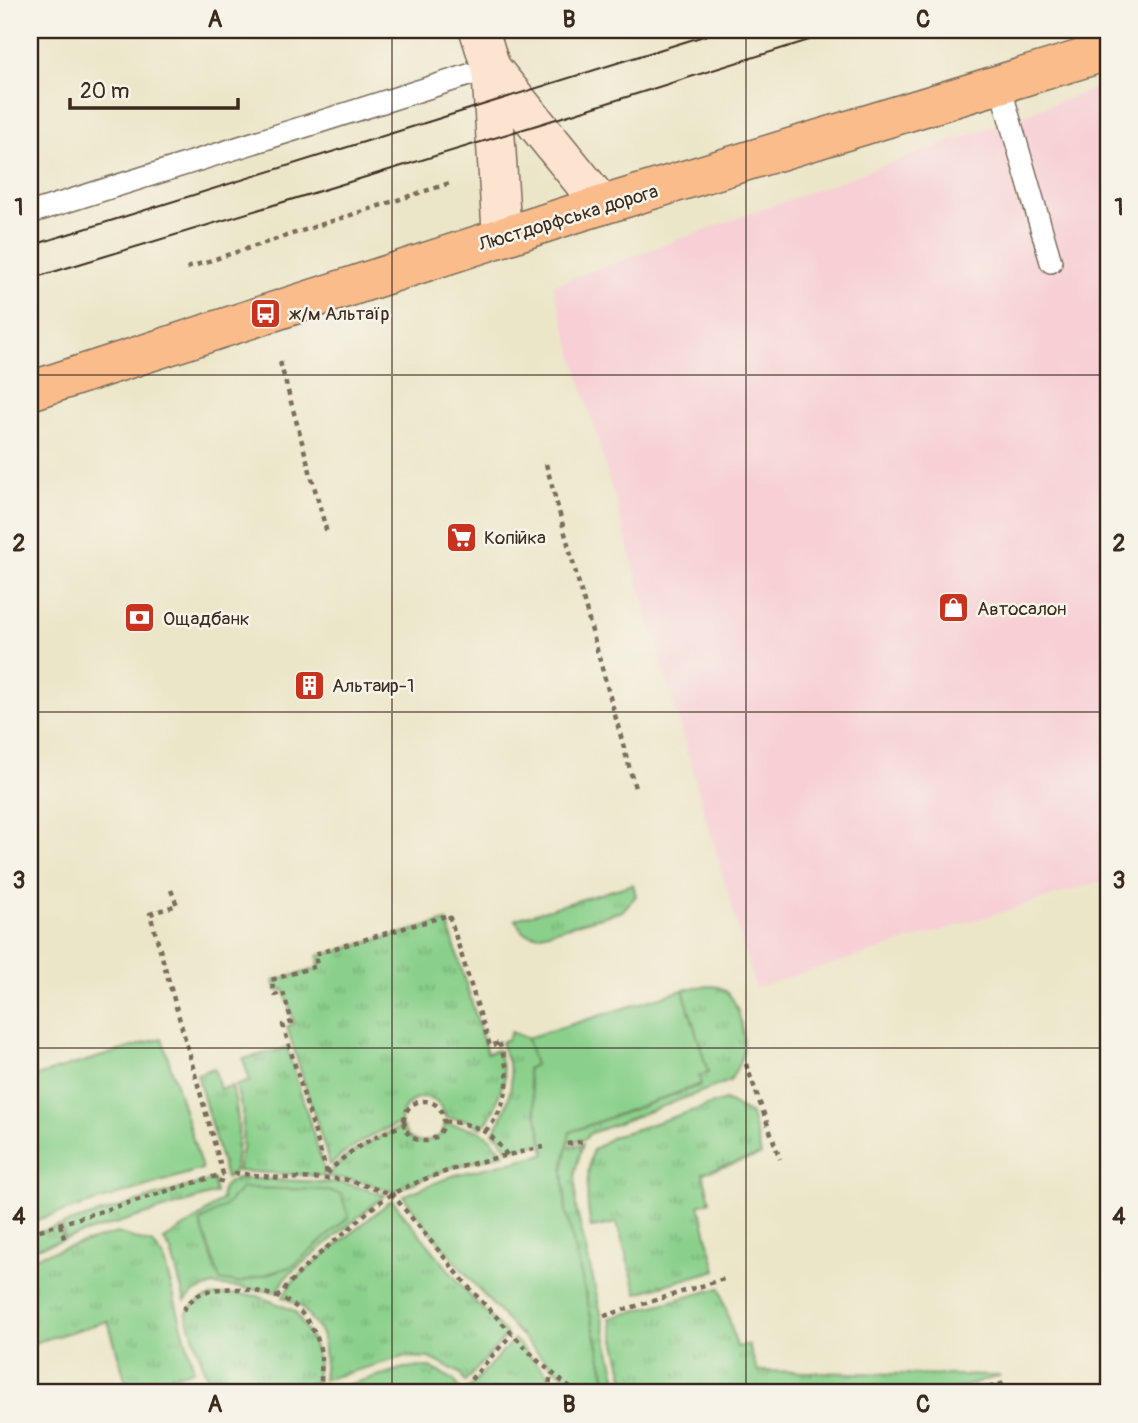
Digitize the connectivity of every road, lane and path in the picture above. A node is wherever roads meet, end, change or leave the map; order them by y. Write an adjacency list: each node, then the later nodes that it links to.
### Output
1 (480, 30): 3 (street)
2 (1108, 51): 4 (main road, Люстдорфська дорога)
3 (491, 68): 6 (street); 7 (lane); 8 (street)
4 (1000, 86): 6 (main road, Люстдорфська дорога); 9 (lane)
5 (452, 182): 10 (path)
6 (602, 205): 8 (main road, Люстдорфська дорога)
7 (30, 214)
8 (502, 237): 11 (main road, Люстдорфська дорога)
9 (1051, 262)
10 (187, 268)
11 (266, 313): 12 (main road, Люстдорфська дорога); 14 (path)
12 (30, 391)
13 (546, 464): 15 (path)
14 (327, 533)
15 (635, 788)
16 (171, 890): 27 (path)
17 (746, 1064): 25 (path)
18 (444, 1121): 19 (path); 19 (path); 20 (path)
19 (405, 1125): 28 (path)
20 (485, 1131): 24 (path); 28 (path)
21 (585, 1141): 22 (path)
22 (567, 1144)
23 (544, 1147): 24 (path)
24 (507, 1155): 30 (path)
25 (780, 1159)
26 (234, 1173): 28 (path)
27 (223, 1174): 29 (path); 31 (path)
28 (326, 1176): 30 (path)
29 (220, 1183)
30 (392, 1194): 37 (path); 40 (path)
31 (60, 1224): 32 (path); 35 (path)
32 (30, 1233)
33 (1108, 1238): 34 (path)
34 (1099, 1241)
35 (65, 1242)
36 (724, 1279): 39 (path)
37 (277, 1298): 38 (path); 44 (path)
38 (183, 1310)
39 (604, 1315)
40 (512, 1334): 41 (path); 45 (path)
41 (551, 1372): 47 (path); 48 (path)
42 (1006, 1382): 49 (path)
43 (206, 1385): 46 (path)
44 (321, 1386)
45 (464, 1387)
46 (180, 1393)
47 (548, 1393)
48 (576, 1393)
49 (970, 1393)

